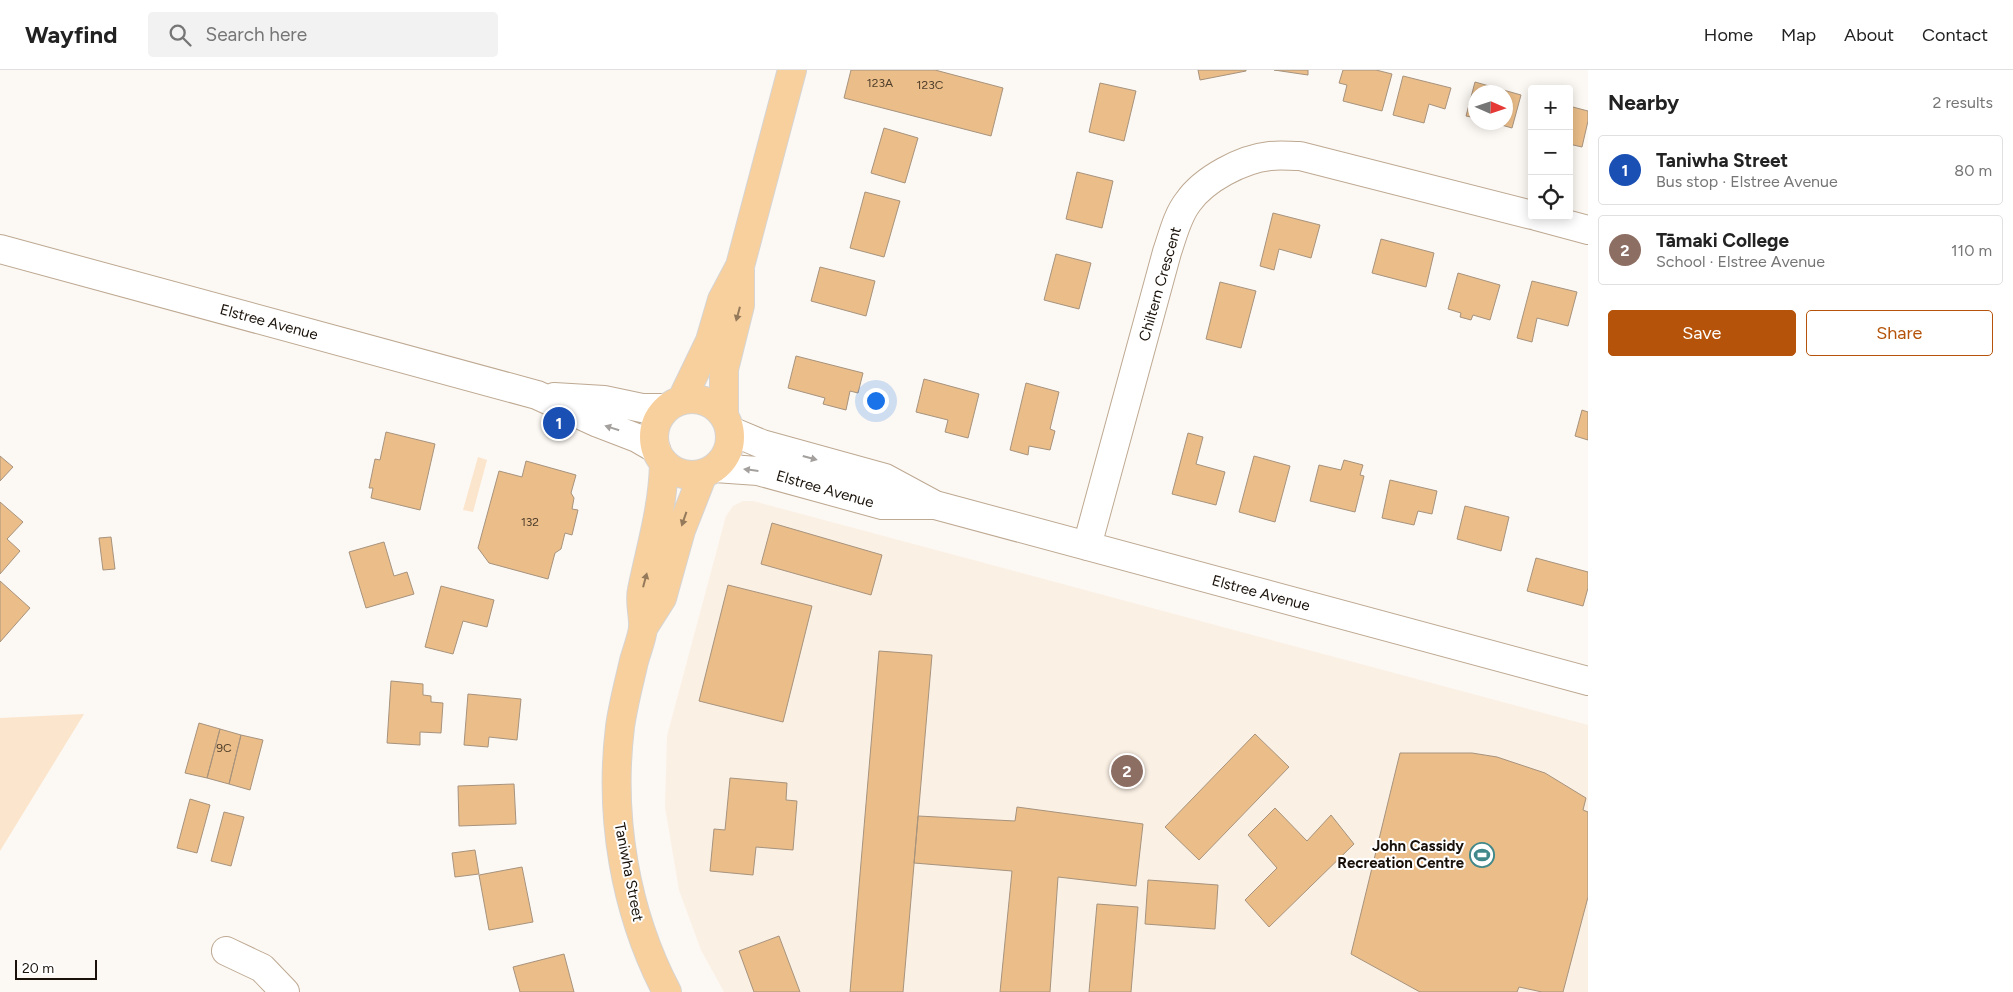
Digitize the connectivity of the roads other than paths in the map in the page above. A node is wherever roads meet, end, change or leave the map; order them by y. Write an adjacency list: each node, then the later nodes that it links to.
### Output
1 (792, 70): 6 (main road)
2 (1528, 214): 13 (street, Chiltern Crescent)
3 (1551, 220): 4 (street)
4 (1588, 230)
5 (0, 249): 7 (street, Elstree Avenue)
6 (740, 266): 8 (main road); 9 (main road, one-way to 9)
7 (537, 396): 8 (street, Elstree Avenue); 10 (street, Elstree Avenue, one-way to 7)
8 (674, 403): 9 (main road); 10 (main road)
9 (727, 422): 11 (main road); 12 (street, Elstree Avenue, one-way to 12)
10 (660, 456): 11 (main road); 14 (main road, Taniwha Street, one-way to 10)
11 (709, 471): 12 (street, Elstree Avenue, one-way to 11); 14 (main road, Taniwha Street, one-way to 14)
12 (935, 505): 13 (street, Elstree Avenue)
13 (1087, 546): 15 (street, Elstree Avenue)
14 (643, 628): 18 (main road, Taniwha Street)
15 (1588, 681)
16 (226, 951): 17 (street)
17 (285, 992)
18 (667, 992)

